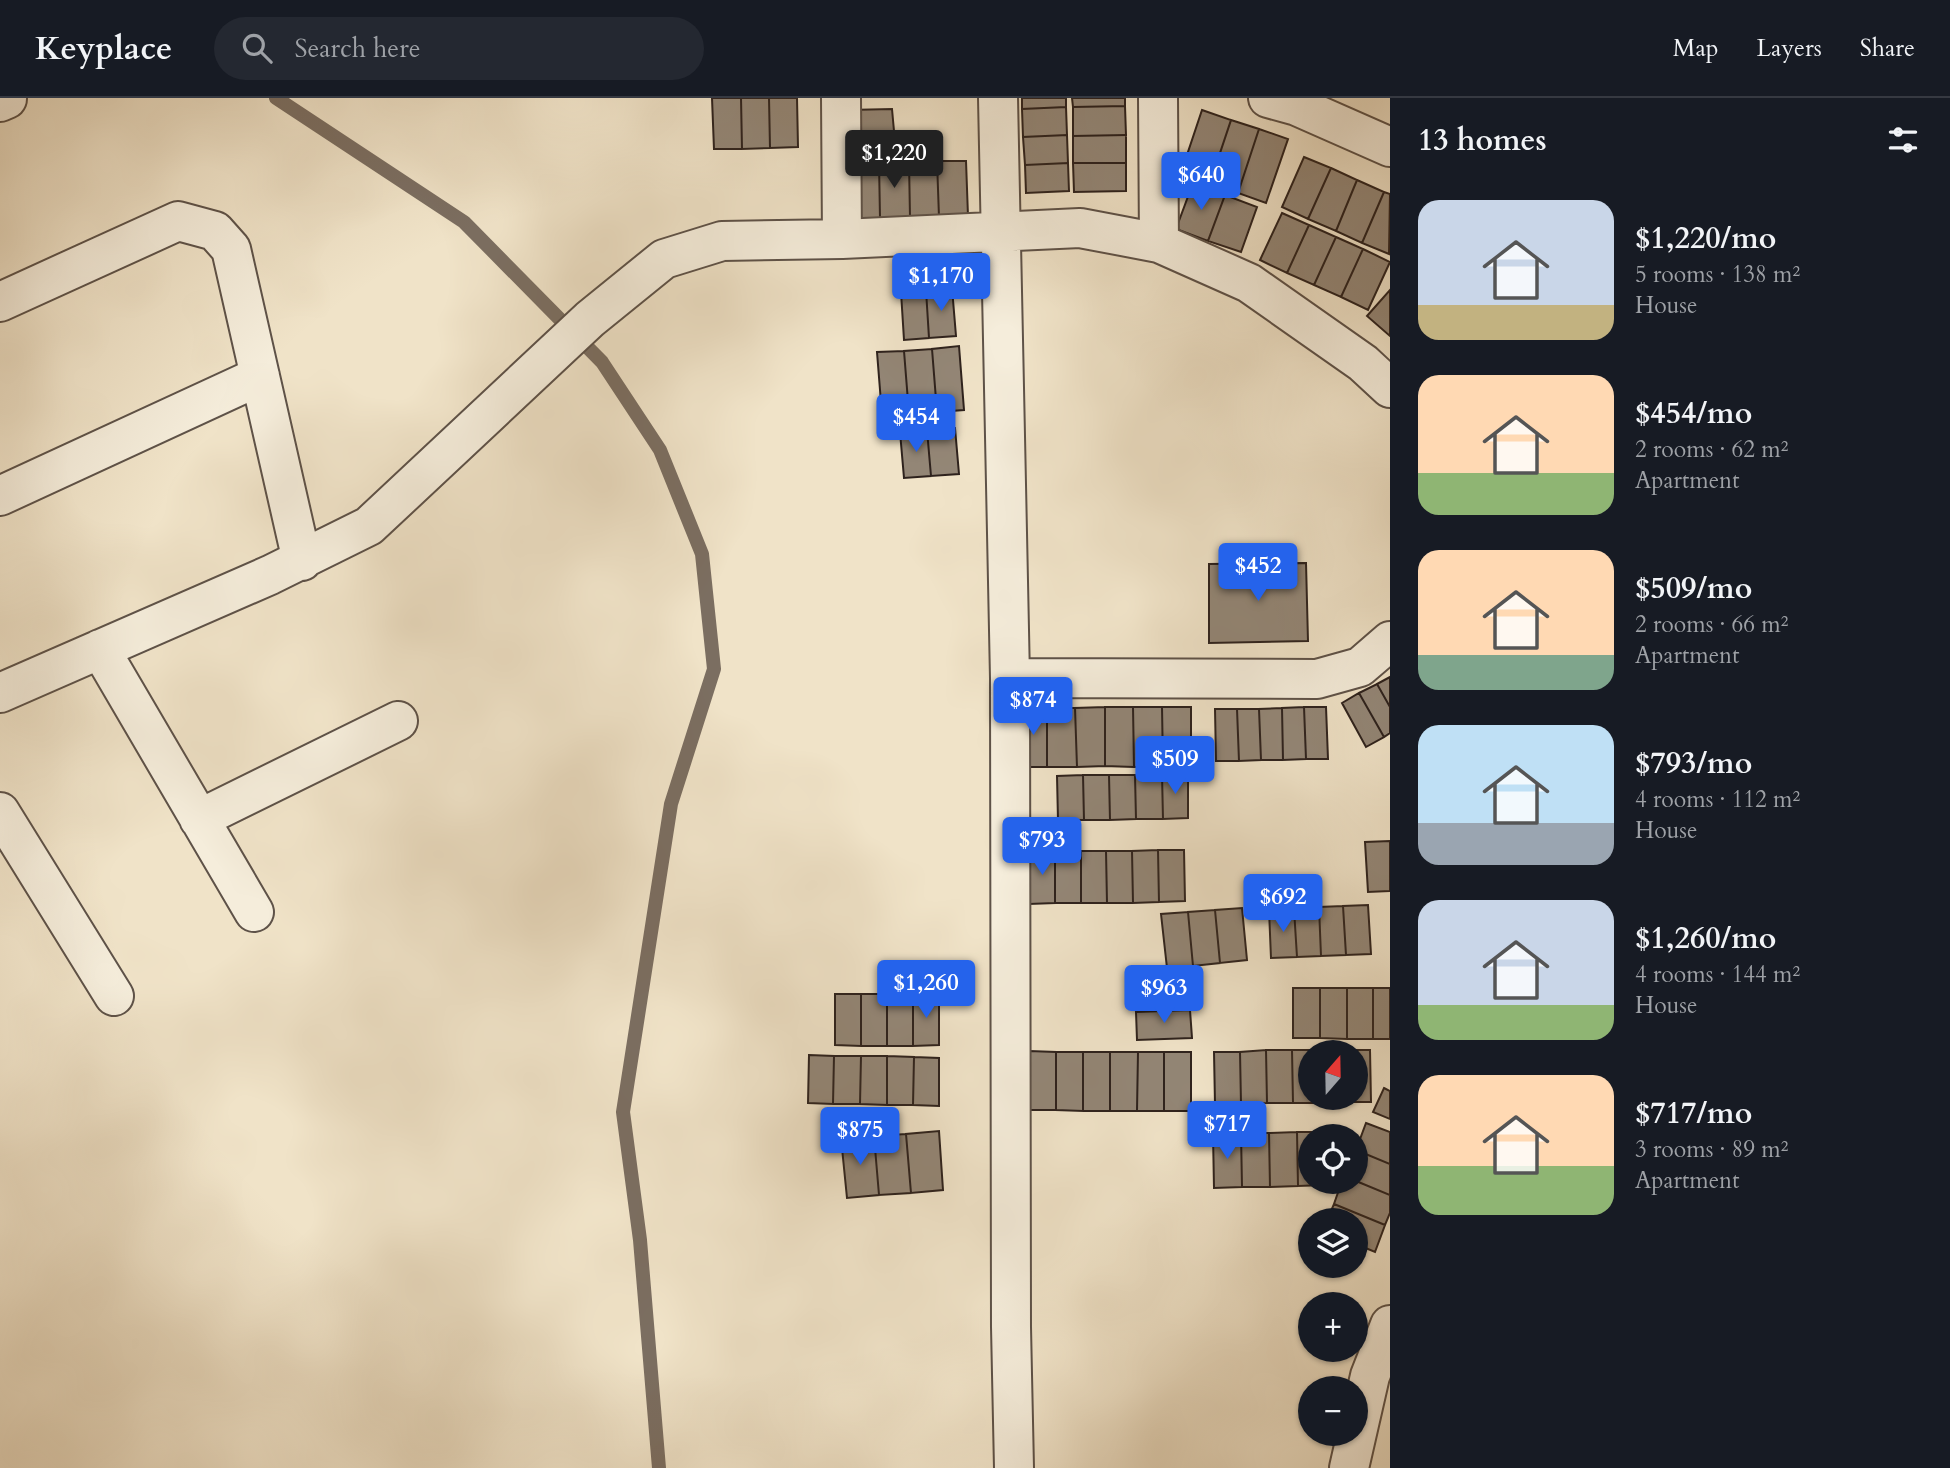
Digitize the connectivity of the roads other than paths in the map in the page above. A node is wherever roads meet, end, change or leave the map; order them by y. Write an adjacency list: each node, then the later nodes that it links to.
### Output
1 (841, 98): 9 (street)
2 (998, 98): 8 (street)
3 (1158, 98): 10 (street)
4 (1268, 98): 7 (street)
5 (8, 99): 6 (street)
6 (0, 102)
7 (1390, 147)
8 (999, 232): 9 (street); 10 (street); 18 (street)
9 (842, 239): 15 (street)
10 (1159, 243): 13 (street)
11 (0, 302): 12 (street)
12 (260, 376): 14 (street); 15 (street)
13 (1390, 388)
14 (0, 496)
15 (302, 561): 17 (street)
16 (1390, 641): 18 (street)
17 (100, 649): 19 (street); 22 (street)
18 (1010, 678): 26 (street)
19 (0, 693)
20 (398, 721): 22 (street)
21 (0, 811): 24 (street)
22 (199, 819): 23 (street)
23 (254, 912)
24 (114, 996)
25 (1390, 1325): 27 (street)
26 (1014, 1468)
27 (1349, 1468)

